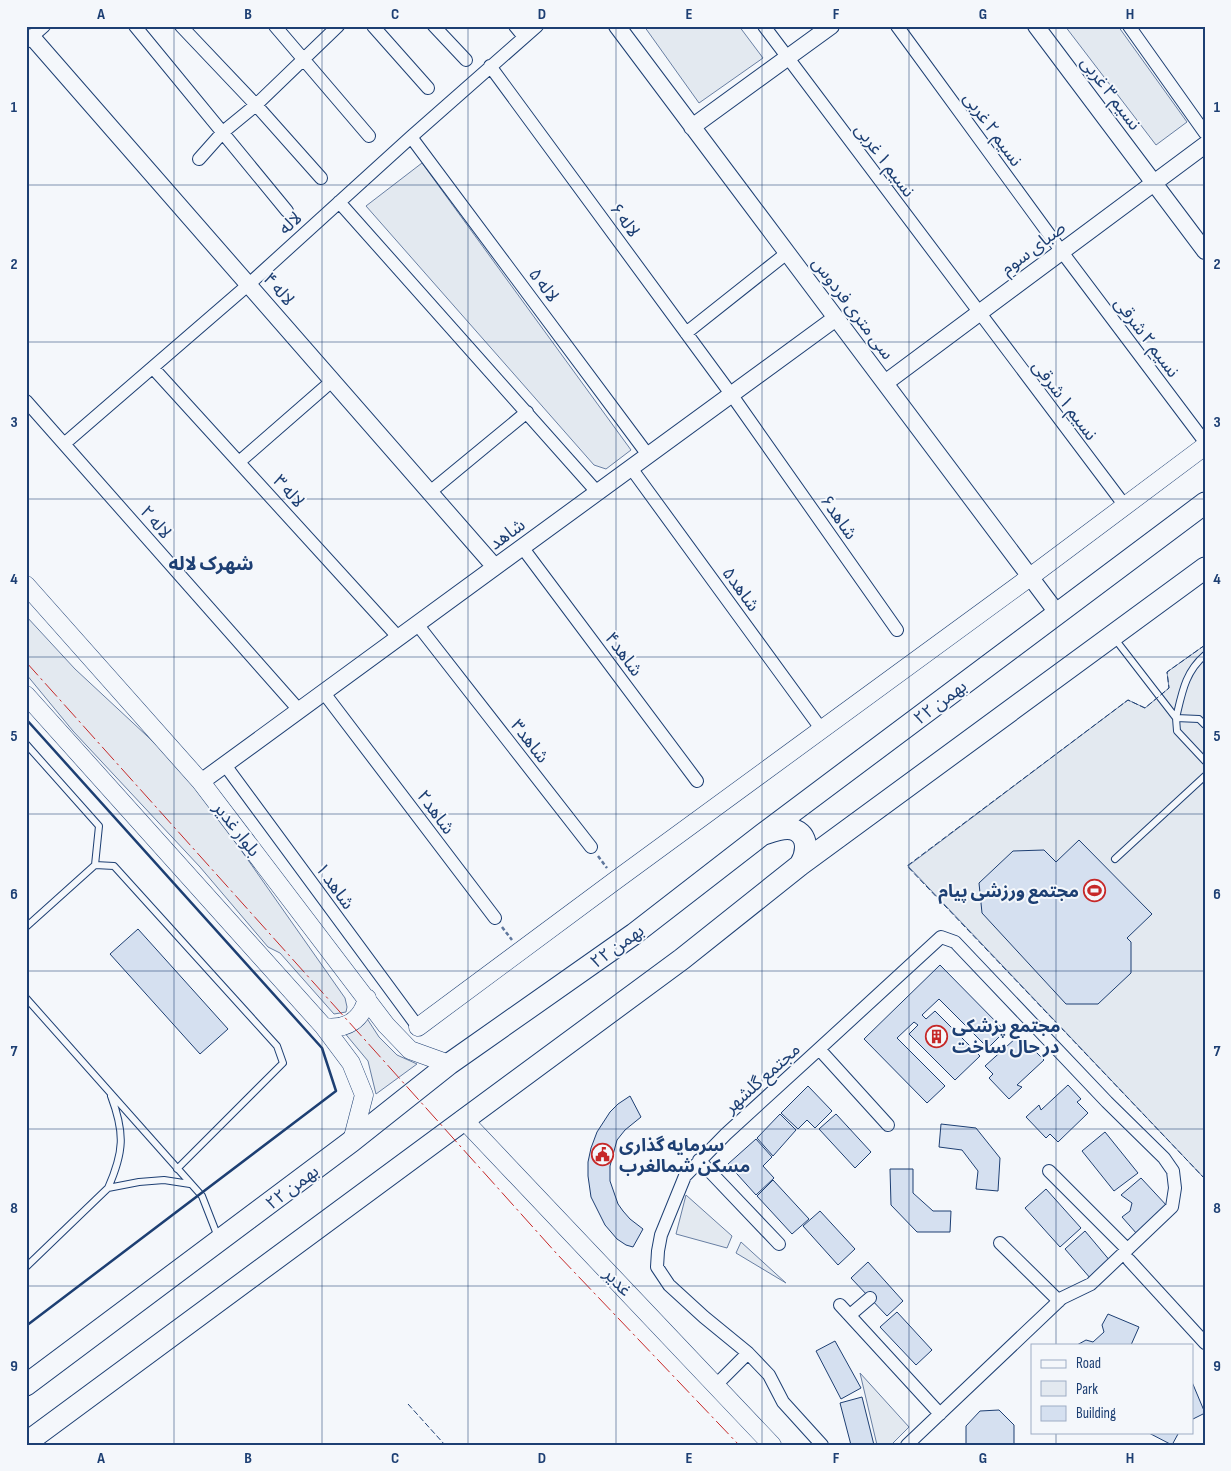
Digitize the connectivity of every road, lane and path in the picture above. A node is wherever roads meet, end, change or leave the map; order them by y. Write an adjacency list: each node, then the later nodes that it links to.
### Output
1 (135, 26): 24 (street)
2 (181, 26): 22 (street)
3 (274, 26): 18 (street)
4 (338, 26): 18 (street)
5 (373, 26): 21 (street)
6 (434, 26): 19 (street)
7 (515, 26): 16 (street)
8 (537, 26): 16 (street, لاله)
9 (617, 26): 23 (street, سی متری فردوس)
10 (764, 26): 17 (street, نسیم ۱ غربی)
11 (831, 26): 17 (street)
12 (897, 26): 35 (street, نسیم ۲ غربی)
13 (1036, 26): 31 (street, نسیم ۳ غربی)
14 (1129, 26): 25 (street)
15 (34, 35): 37 (street, لاله ۴)
16 (524, 37): 20 (street, لاله)
17 (787, 58): 23 (street); 38 (street, نسیم ۱ غربی)
18 (303, 60): 22 (street); 26 (street)
19 (466, 60)
20 (490, 66): 27 (street, لاله); 40 (street, لاله ۶)
21 (428, 88)
22 (256, 104): 24 (street); 30 (street)
23 (692, 127): 36 (street, سی متری فردوس)
24 (223, 132): 29 (street); 33 (street)
25 (1205, 133)
26 (369, 136)
27 (411, 136): 32 (street, لاله); 49 (street, لاله ۵)
28 (1205, 145): 31 (street, صبای سوم)
29 (199, 159)
30 (321, 178)
31 (1154, 183): 34 (street, نسیم ۳ غربی); 35 (street, صبای سوم)
32 (339, 202): 37 (street, لاله); 46 (street)
33 (286, 211)
34 (1205, 251)
35 (1062, 252): 38 (street, صبای سوم); 48 (street, نسیم ۲ شرقی)
36 (786, 253): 39 (street, سی متری فردوس); 40 (street)
37 (248, 284): 41 (street, لاله); 42 (street, لاله ۴)
38 (978, 314): 43 (street, صبای سوم); 55 (street, نسیم ۱ شرقی)
39 (836, 318): 43 (street, سی متری فردوس); 44 (street, شاهد)
40 (686, 333): 44 (street, لاله ۶)
41 (153, 368): 47 (street, لاله); 50 (street, لاله ۳)
42 (332, 381): 50 (street); 52 (street, لاله ۴)
43 (885, 384): 59 (street, سی متری فردوس)
44 (731, 394): 49 (street, شاهد); 63 (street, شاهد۶)
45 (26, 401): 47 (street, لاله ۲)
46 (527, 412): 52 (street); 53 (street)
47 (64, 444): 69 (street, لاله ۲)
48 (1205, 444): 55 (main road)
49 (648, 455): 51 (street, شاهد)
50 (238, 462): 65 (street, لاله ۳)
51 (631, 468): 53 (street, شاهد); 72 (street, شاهد۵)
52 (430, 492): 57 (street, لاله ۴)
53 (597, 492): 56 (street, شاهد)
54 (1205, 503): 61 (highway, ۲۲ بهمن)
55 (1124, 506): 59 (main road)
56 (522, 547): 57 (street, شاهد); 77 (street, شاهد۴)
57 (495, 567): 62 (street, شاهد)
58 (1205, 568): 64 (highway)
59 (1030, 577): 61 (street, سی متری فردوس); 72 (main road)
60 (26, 585): 78 (main road, بلوار غدیر)
61 (1058, 614): 79 (highway, ۲۲ بهمن)
62 (417, 624): 65 (street, شاهد); 80 (street, شاهد۳)
63 (896, 630)
64 (1112, 636): 70 (lane); 83 (highway)
65 (399, 638): 67 (street, شاهد)
66 (1205, 655): 70 (lane)
67 (324, 693): 69 (street, شاهد); 85 (street, شاهد۲)
68 (26, 695): 90 (main road)
69 (299, 710): 75 (street, شاهد)
70 (1176, 718): 71 (lane); 74 (lane)
71 (1205, 726)
72 (822, 730): 84 (main road)
73 (26, 744): 82 (lane)
74 (1205, 761)
75 (225, 765): 78 (street, شاهد); 91 (street, شاهد ۱)
76 (1205, 776): 81 (lane)
77 (697, 781)
78 (201, 782): 89 (main road, بلوار غدیر)
79 (762, 834): 83 (highway); 93 (highway, ۲۲ بهمن)
80 (591, 847): 84 (path)
81 (1115, 858)
82 (95, 865): 86 (lane); 99 (lane)
83 (800, 866): 95 (highway)
84 (616, 880): 87 (main road)
85 (495, 918): 87 (path)
86 (26, 927)
87 (521, 952): 91 (main road)
88 (26, 998): 94 (lane)
89 (366, 998): 90 (main road); 93 (main road, بلوار غدیر)
90 (324, 1027): 97 (main road)
91 (418, 1027)
92 (819, 1049): 96 (street, مجتمع گلشهر); 98 (street, مجتمع گلشهر); 106 (street)
93 (449, 1064): 97 (highway, ۲۲ بهمن)
94 (110, 1093): 99 (lane); 102 (lane)
95 (463, 1119): 115 (main road, غدیر); 117 (highway)
96 (888, 1125)
97 (352, 1141): 103 (highway, ۲۲ بهمن)
98 (700, 1160): 105 (street); 113 (street, مجتمع گلشهر)
99 (177, 1169): 101 (lane)
100 (1049, 1171): 106 (street)
101 (190, 1184): 102 (lane); 103 (lane)
102 (108, 1188): 107 (lane)
103 (219, 1241): 114 (highway, ۲۲ بهمن)
104 (1000, 1243): 109 (street)
105 (779, 1244)
106 (1128, 1255): 109 (street); 112 (street)
107 (26, 1267)
108 (870, 1298): 111 (street)
109 (1059, 1301): 116 (street)
110 (840, 1305): 111 (street)
111 (850, 1315): 116 (street)
112 (1205, 1343)
113 (748, 1352): 115 (street); 119 (street, مجتمع گلشهر)
114 (26, 1385)
115 (716, 1385): 118 (main road, غدیر)
116 (940, 1414): 120 (street)
117 (26, 1442)
118 (772, 1445)
119 (822, 1445)
120 (908, 1445)

